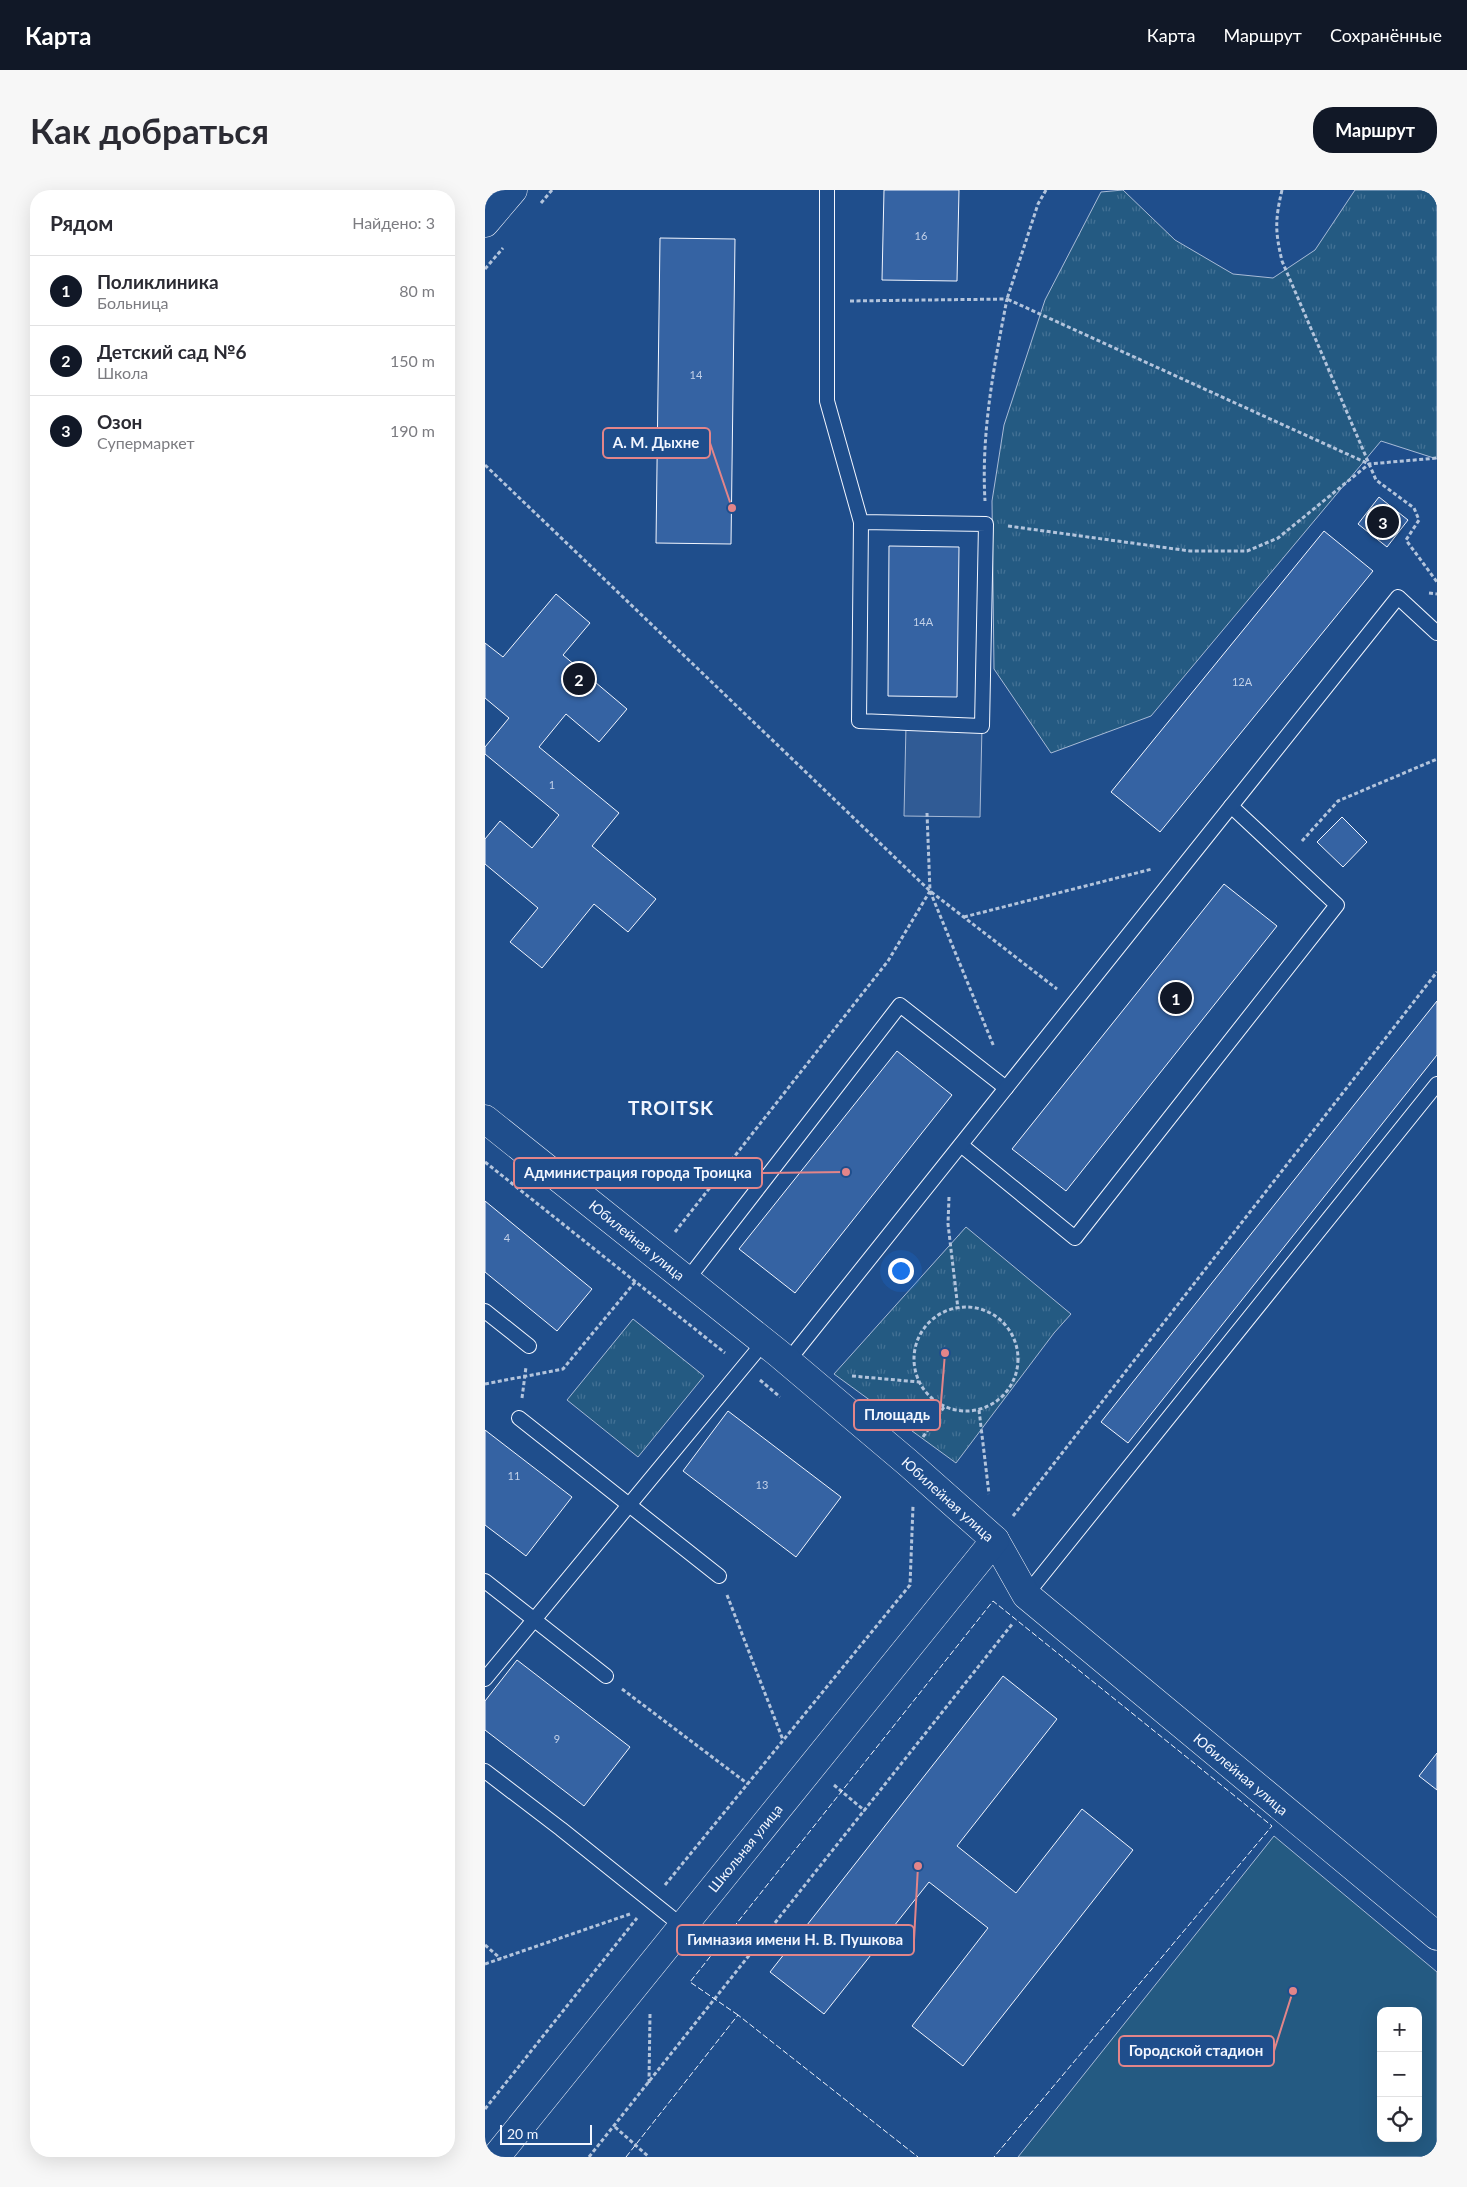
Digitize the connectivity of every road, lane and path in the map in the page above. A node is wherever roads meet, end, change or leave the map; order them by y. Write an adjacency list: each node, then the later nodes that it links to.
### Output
1 (513, 190): 5 (street)
2 (827, 190): 7 (lane)
3 (1046, 190): 6 (path)
4 (1281, 190): 9 (path)
5 (485, 223)
6 (1007, 299): 7 (path); 9 (path); 12 (path)
7 (827, 301): 11 (lane)
8 (1437, 458): 9 (path)
9 (1369, 464): 12 (path); 13 (path)
10 (485, 465): 20 (path)
11 (861, 522): 12 (lane); 12 (lane)
12 (986, 524)
13 (1437, 582)
14 (1437, 633): 16 (lane)
15 (1437, 759): 18 (path)
16 (1231, 806): 18 (lane); 26 (lane)
17 (927, 813): 20 (path)
18 (1287, 859): 28 (lane)
19 (1161, 866): 21 (path)
20 (930, 891): 21 (path); 24 (path); 30 (path)
21 (964, 917): 23 (path)
22 (1437, 972): 44 (path)
23 (1058, 990)
24 (996, 1053)
25 (1437, 1084): 47 (lane)
26 (1006, 1088): 28 (lane); 31 (lane)
27 (485, 1119): 30 (street, Юбилейная улица)
28 (961, 1145): 29 (lane)
29 (950, 1158): 32 (path); 36 (lane)
30 (656, 1256): 31 (street, Юбилейная улица); 37 (path)
31 (687, 1280): 34 (street, Юбилейная улица)
32 (958, 1309): 39 (path); 40 (path)
33 (485, 1311): 35 (lane)
34 (764, 1342): 36 (street, Юбилейная улица); 43 (lane)
35 (529, 1346): 37 (path)
36 (788, 1361): 42 (street, Юбилейная улица)
37 (525, 1376): 38 (path); 41 (path)
38 (485, 1384)
39 (944, 1407): 40 (path); 42 (path)
40 (979, 1410): 44 (path)
41 (519, 1418): 43 (lane)
42 (907, 1462): 44 (street, Юбилейная улица); 51 (path)
43 (629, 1504): 45 (lane); 48 (lane)
44 (995, 1540): 47 (street, Юбилейная улица); 57 (street, Школьная улица)
45 (719, 1576): 51 (path)
46 (485, 1581): 48 (lane)
47 (1021, 1607): 55 (path); 58 (street, Юбилейная улица)
48 (534, 1619): 49 (lane); 50 (lane)
49 (606, 1676): 54 (path)
50 (485, 1680)
51 (783, 1740): 54 (path)
52 (485, 1772): 56 (lane)
53 (829, 1782): 55 (path)
54 (748, 1784): 56 (path)
55 (865, 1811): 63 (path)
56 (648, 1905): 57 (lane); 60 (path); 64 (path)
57 (682, 1926): 66 (street, Школьная улица)
58 (1437, 1936)
59 (485, 1945): 60 (path)
60 (501, 1959): 61 (path)
61 (485, 1964)
62 (650, 2004): 63 (path)
63 (649, 2083): 65 (path)
64 (486, 2107)
65 (615, 2127): 67 (path); 68 (path)
66 (496, 2157)
67 (589, 2157)
68 (649, 2157)

